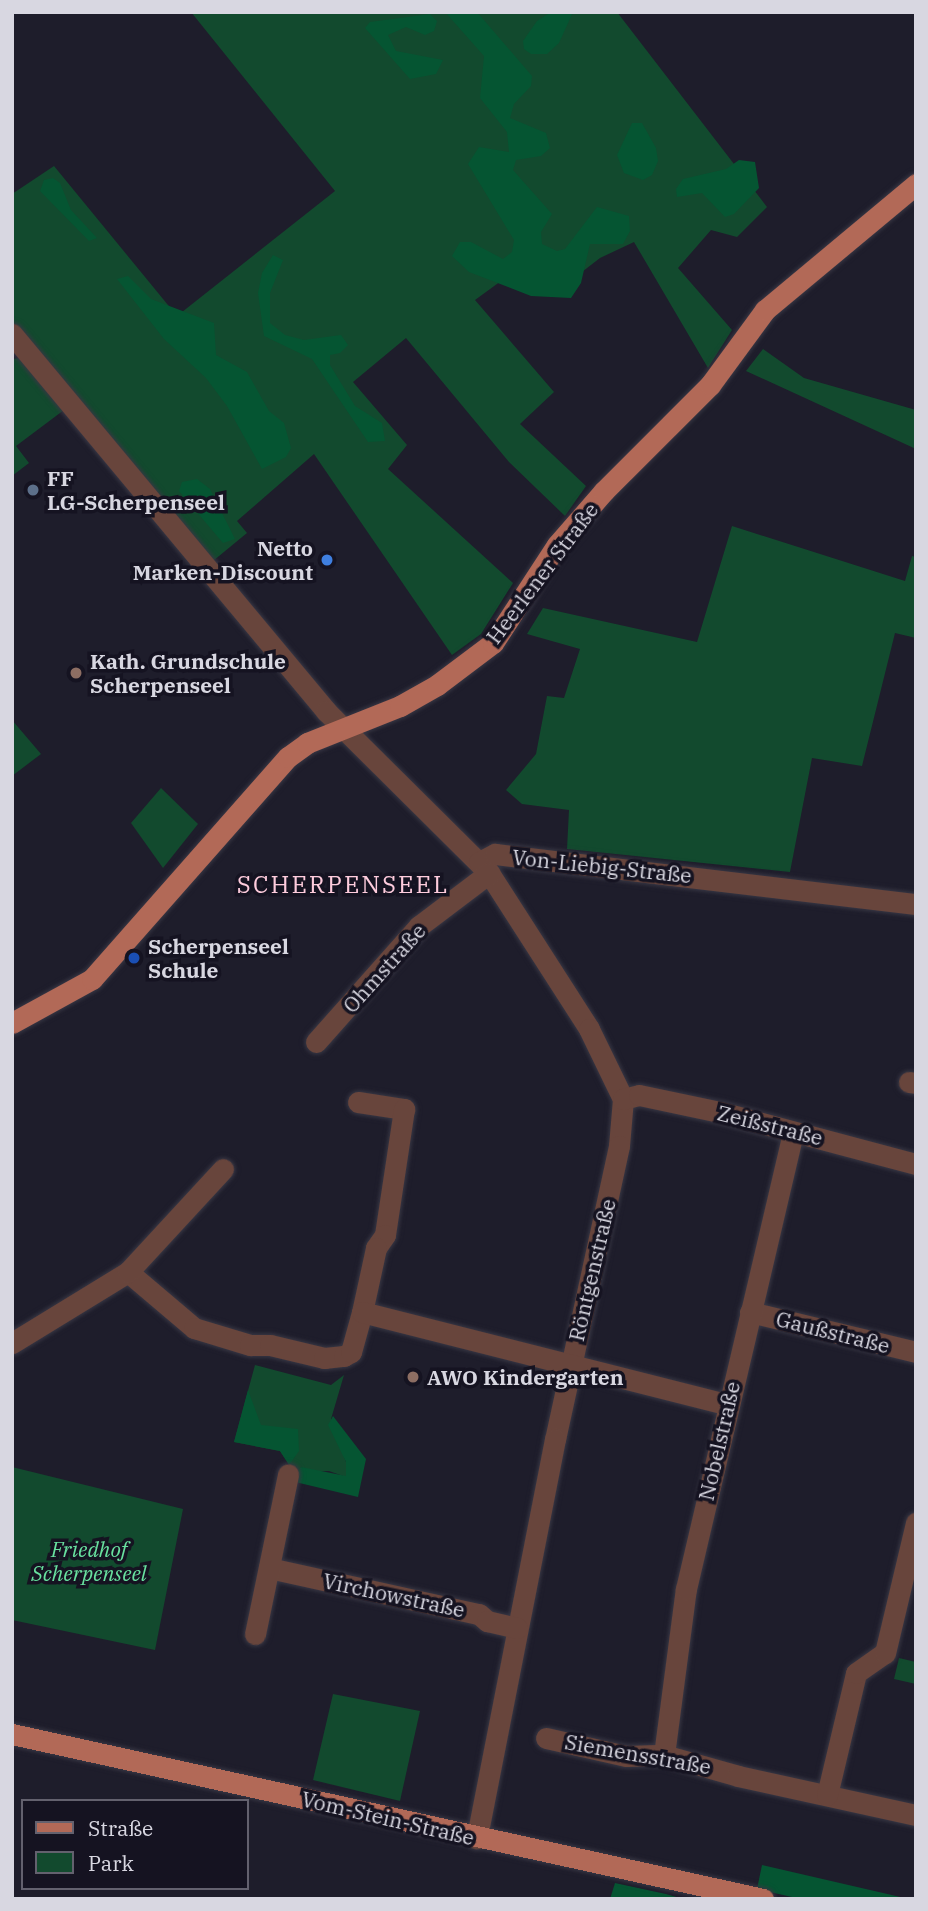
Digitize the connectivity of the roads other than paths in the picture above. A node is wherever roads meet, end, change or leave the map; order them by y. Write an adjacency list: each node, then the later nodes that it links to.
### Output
1 (916, 184): 3 (main road, Heerlener Straße)
2 (12, 334): 3 (street)
3 (344, 727): 4 (street); 6 (main road, Heerlener Straße)
4 (484, 867): 5 (street, Von-Liebig-Straße); 7 (street, Ohmstraße); 8 (street)
5 (916, 904)
6 (12, 1023)
7 (316, 1042)
8 (623, 1099): 10 (street, Zeißstraße); 18 (street, Röntgenstraße)
9 (359, 1102): 14 (street)
10 (793, 1132): 11 (street, Zeißstraße); 15 (street, Nobelstraße)
11 (916, 1164)
12 (223, 1169): 13 (street)
13 (128, 1272): 14 (street); 16 (street)
14 (362, 1312): 18 (street)
15 (750, 1312): 17 (street, Gaußstraße); 19 (street, Nobelstraße)
16 (12, 1343)
17 (916, 1352)
18 (571, 1364): 19 (street); 23 (street, Röntgenstraße)
19 (726, 1404): 27 (street, Nobelstraße)
20 (288, 1474): 22 (street)
21 (914, 1523): 28 (street)
22 (269, 1568): 23 (street, Virchowstraße); 24 (street)
23 (517, 1628): 30 (street, Röntgenstraße)
24 (256, 1634)
25 (12, 1734): 30 (main road, Vom-Stein-Straße)
26 (545, 1738): 27 (street, Siemensstraße)
27 (664, 1755): 28 (street, Siemensstraße)
28 (827, 1795): 29 (street, Siemensstraße)
29 (916, 1815)
30 (477, 1838): 31 (main road, Vom-Stein-Straße)
31 (764, 1899)

